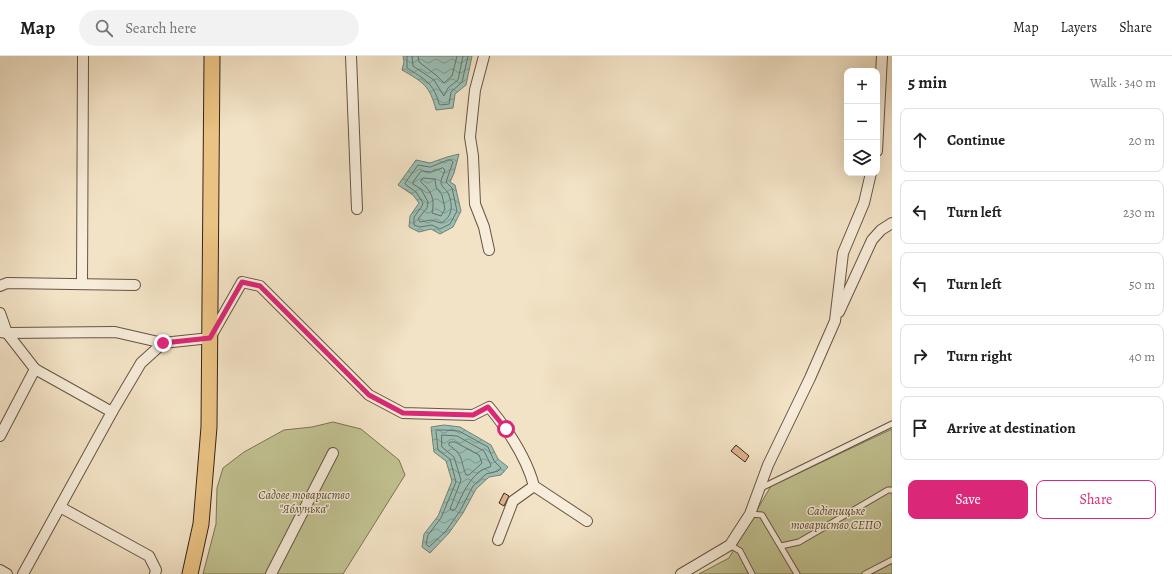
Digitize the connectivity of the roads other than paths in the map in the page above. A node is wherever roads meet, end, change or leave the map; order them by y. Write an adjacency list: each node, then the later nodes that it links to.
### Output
1 (84, 56): 11 (street)
2 (212, 56): 17 (main road)
3 (351, 56): 8 (street)
4 (484, 56): 10 (street)
5 (882, 56): 6 (street)
6 (878, 140)
7 (871, 176): 15 (street)
8 (357, 209)
9 (892, 223): 15 (street)
10 (489, 250)
11 (82, 284): 12 (street); 13 (street)
12 (135, 285)
13 (0, 286)
14 (0, 313): 16 (street)
15 (835, 321): 25 (street)
16 (3, 333): 18 (street); 19 (street)
17 (210, 338): 18 (street); 24 (street); 38 (main road)
18 (163, 343): 20 (street)
19 (35, 369): 20 (street); 22 (street)
20 (112, 412): 27 (street)
21 (892, 424): 25 (lane)
22 (0, 436)
23 (333, 452): 39 (street)
24 (534, 486): 29 (street); 30 (street)
25 (760, 488): 28 (street)
26 (892, 490): 32 (lane)
27 (60, 507): 36 (street); 37 (street)
28 (750, 514): 31 (street); 32 (lane)
29 (587, 521)
30 (498, 540)
31 (730, 545): 40 (street); 41 (lane)
32 (781, 546): 42 (lane)
33 (892, 560): 43 (lane)
34 (0, 570): 35 (street)
35 (7, 574)
36 (23, 574)
37 (155, 574)
38 (190, 574)
39 (271, 574)
40 (681, 574)
41 (752, 574)
42 (797, 574)
43 (865, 574)

